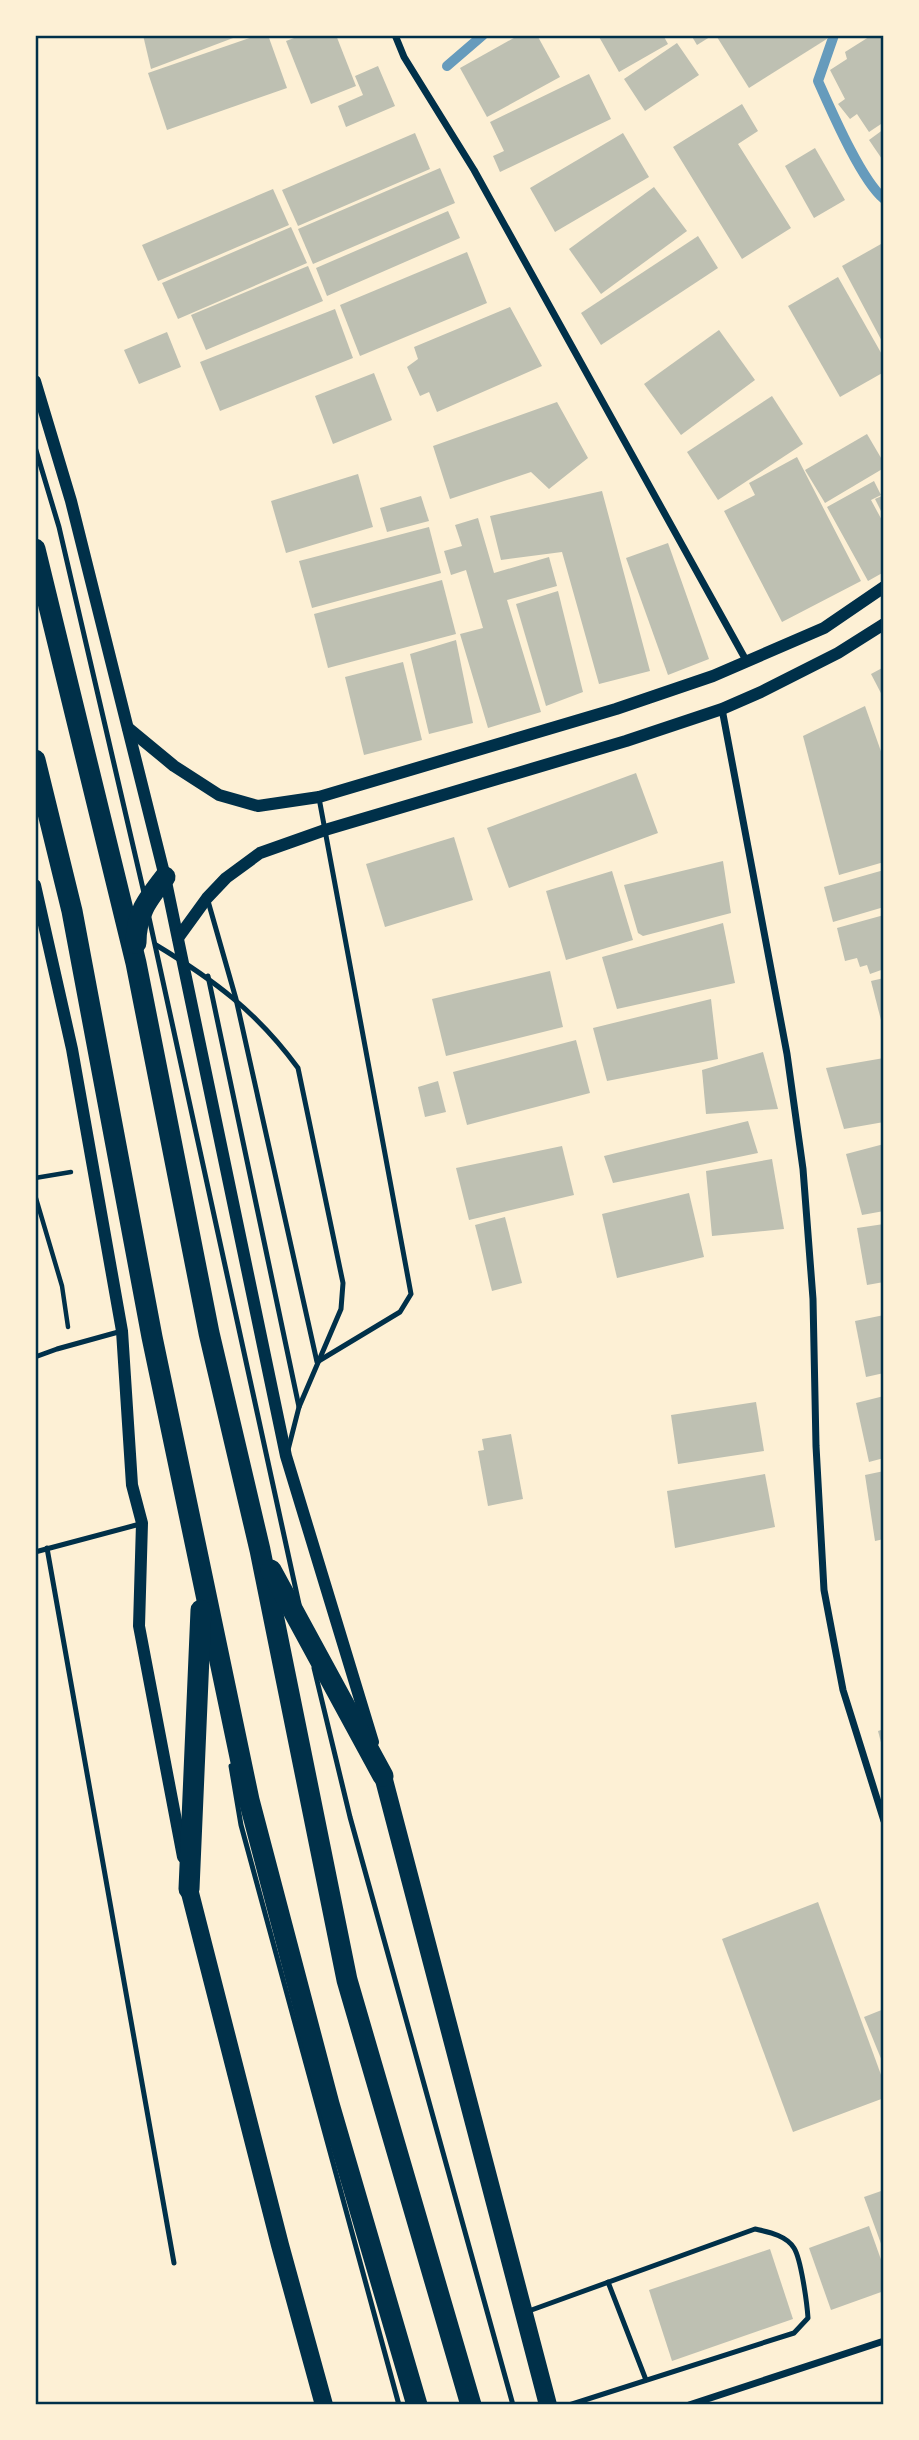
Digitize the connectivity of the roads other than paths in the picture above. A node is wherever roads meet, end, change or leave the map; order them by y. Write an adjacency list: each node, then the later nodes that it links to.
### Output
1 (395, 35): 7 (street)
2 (35, 381): 9 (street)
3 (35, 447): 16 (lane)
4 (35, 550): 21 (highway)
5 (884, 587): 7 (street)
6 (884, 624): 8 (street)
7 (747, 662): 11 (street)
8 (722, 709): 12 (street); 38 (street)
9 (128, 728): 11 (street); 13 (street)
10 (35, 760): 33 (highway)
11 (319, 797): 12 (lane)
12 (325, 830): 15 (street); 26 (lane)
13 (164, 877): 16 (highway); 18 (street)
14 (35, 885): 17 (street)
15 (207, 898): 18 (street); 23 (lane)
16 (146, 902): 19 (lane); 21 (highway)
17 (38, 915): 24 (street)
18 (178, 938): 20 (street)
19 (156, 945): 20 (lane); 34 (lane)
20 (181, 960): 22 (lane); 28 (street)
21 (136, 963): 31 (highway)
22 (208, 976): 23 (lane); 27 (lane)
23 (236, 999): 26 (lane); 26 (lane)
24 (122, 1331): 25 (lane); 29 (street)
25 (35, 1357)
26 (317, 1362): 27 (lane)
27 (299, 1407): 28 (lane)
28 (286, 1456): 37 (street)
29 (142, 1523): 30 (lane); 39 (street)
30 (47, 1548): 32 (lane); 40 (lane)
31 (260, 1550): 34 (highway); 48 (highway)
32 (35, 1552)
33 (202, 1580): 35 (lane); 39 (highway); 47 (highway)
34 (306, 1632): 37 (highway); 49 (lane)
35 (223, 1716)
36 (230, 1757): 46 (lane)
37 (383, 1776): 42 (main road)
38 (884, 1821)
39 (189, 1889): 45 (main road)
40 (174, 2263)
41 (608, 2282): 42 (lane); 44 (lane); 44 (lane)
42 (524, 2313): 50 (main road)
43 (884, 2341): 52 (street)
44 (646, 2381): 51 (lane)
45 (324, 2405)
46 (399, 2405)
47 (416, 2405)
48 (471, 2405)
49 (513, 2405)
50 (548, 2405)
51 (569, 2405)
52 (689, 2405)

